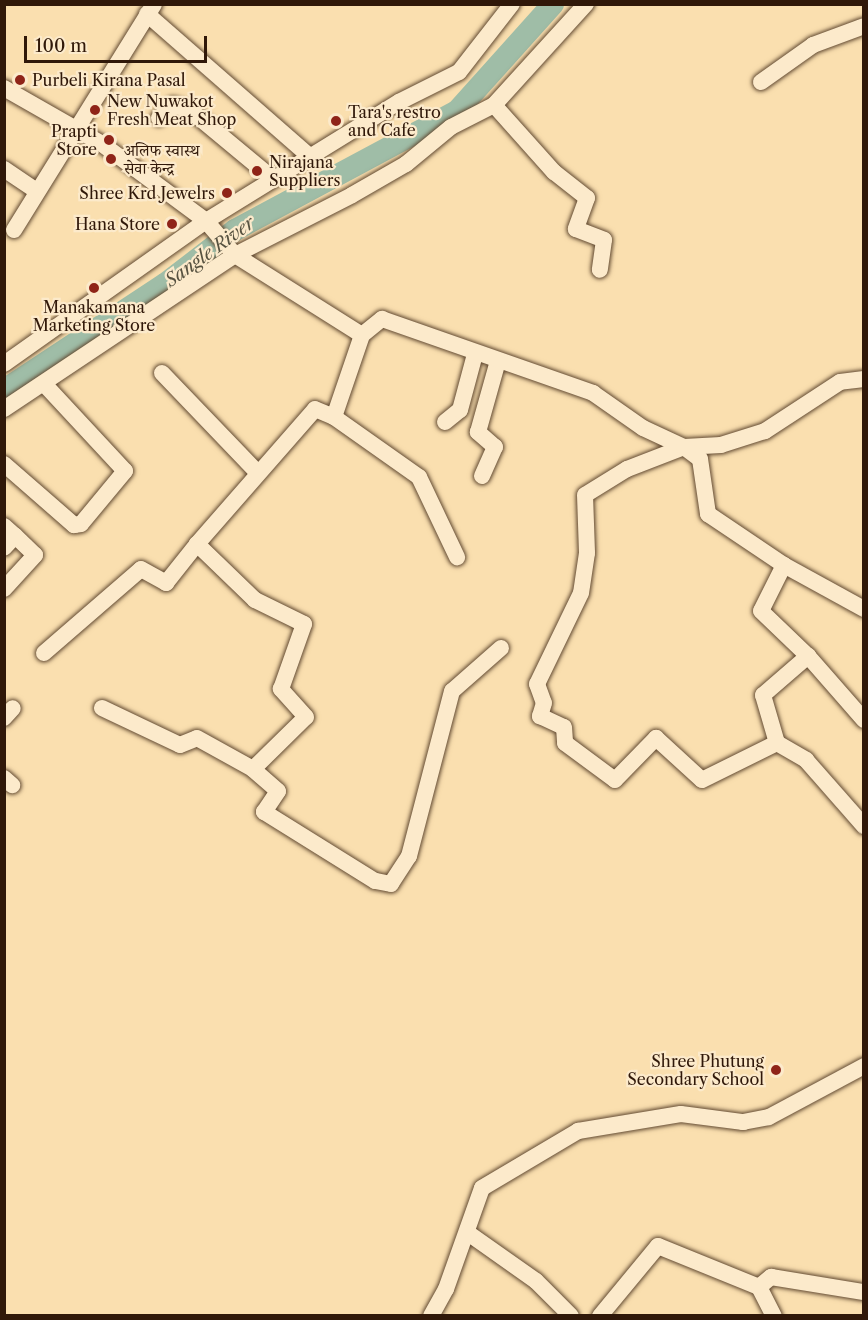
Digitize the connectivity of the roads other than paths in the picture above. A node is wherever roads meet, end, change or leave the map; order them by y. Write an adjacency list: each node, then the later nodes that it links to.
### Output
1 (512, 4): 10 (street)
2 (586, 4): 7 (street)
3 (151, 9): 9 (street); 10 (street)
4 (864, 26): 5 (street)
5 (761, 82)
6 (4, 88): 9 (street)
7 (494, 105): 16 (street); 17 (street)
8 (159, 118): 12 (street)
9 (75, 128): 13 (street); 14 (street)
10 (309, 156): 12 (street)
11 (4, 169): 13 (street)
12 (273, 179): 14 (street)
13 (37, 191): 15 (street)
14 (209, 224): 16 (street); 21 (street)
15 (14, 230)
16 (232, 252): 18 (street); 24 (street)
17 (600, 270)
18 (362, 335): 19 (street); 26 (street)
19 (475, 354): 20 (street); 27 (street)
20 (498, 361): 28 (street); 31 (street)
21 (4, 364)
22 (162, 373): 30 (street)
23 (864, 379): 28 (street)
24 (46, 386): 25 (street); 29 (street)
25 (4, 409)
26 (334, 417): 30 (street); 34 (street)
27 (445, 422)
28 (684, 447): 35 (street); 43 (street)
29 (4, 464)
30 (257, 472): 33 (street)
31 (482, 476)
32 (8, 537): 36 (street)
33 (197, 544): 39 (street); 44 (street)
34 (457, 557)
35 (784, 565): 37 (street); 40 (street)
36 (4, 590)
37 (864, 609)
38 (501, 648): 44 (street)
39 (44, 653)
40 (808, 656): 42 (street); 43 (street)
41 (102, 708): 44 (street)
42 (864, 720)
43 (777, 743): 45 (street)
44 (253, 769)
45 (864, 826)
46 (864, 1066): 47 (street)
47 (468, 1233): 50 (street); 51 (street)
48 (759, 1287): 49 (street); 52 (street); 53 (street)
49 (864, 1292)
50 (431, 1316)
51 (571, 1316)
52 (600, 1316)
53 (774, 1316)

